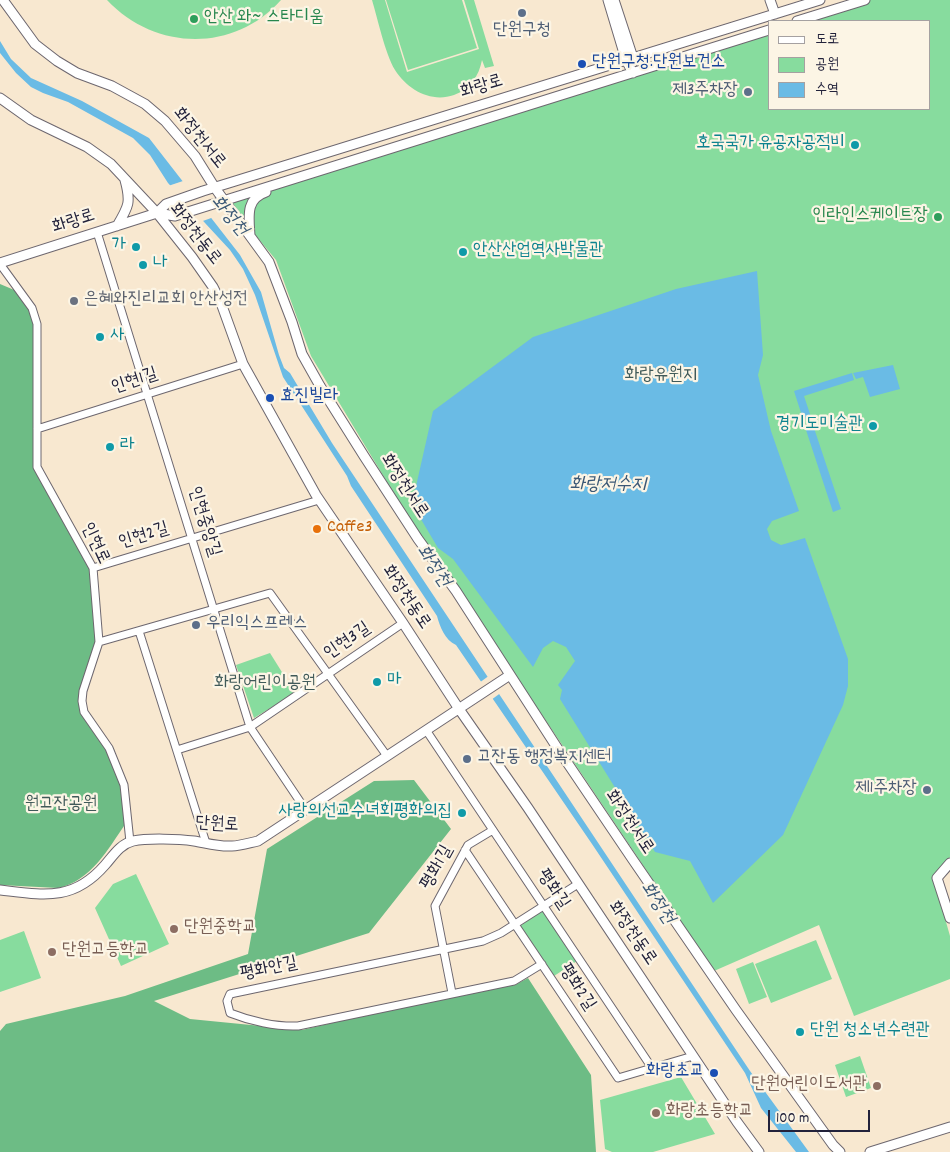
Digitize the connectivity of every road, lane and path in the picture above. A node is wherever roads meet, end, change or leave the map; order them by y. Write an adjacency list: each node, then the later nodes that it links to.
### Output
1 (3, 0): 15 (street, 화정천서로)
2 (608, 0): 10 (street)
3 (614, 0): 10 (street)
4 (770, 0): 7 (street)
5 (820, 0): 7 (street, 화랑로)
6 (865, 0): 8 (street)
7 (775, 14): 10 (street, 화랑로)
8 (800, 20)
9 (768, 30): 11 (street, 화랑로)
10 (629, 59): 11 (street); 15 (street, 화랑로)
11 (633, 73): 14 (street, 화랑로)
12 (0, 98): 13 (street, 화정천동로)
13 (124, 179): 17 (street, 화정천동로); 18 (street)
14 (285, 182): 16 (street, 화랑로); 20 (street)
15 (215, 188): 16 (street, 화정천서로); 17 (street, 화랑로)
16 (224, 201): 17 (street, 화랑로); 20 (street, 화정천서로)
17 (157, 213): 18 (street, 화랑로); 22 (street, 화정천동로)
18 (117, 226): 19 (street, 화랑로)
19 (98, 232): 21 (street, 화랑로); 23 (street, 인현중앙길)
20 (250, 236): 33 (street, 화정천서로)
21 (0, 264): 24 (street, 인현로)
22 (243, 364): 23 (street, 인현1길); 25 (street, 화정천동로)
23 (148, 394): 24 (street, 인현1길); 26 (street, 인현중앙길)
24 (37, 429): 27 (street, 인현로)
25 (319, 500): 26 (street, 인현2길); 29 (street, 화정천동로)
26 (192, 538): 27 (street, 인현2길); 28 (street, 인현중앙길)
27 (93, 568): 31 (street, 인현로)
28 (214, 609): 30 (street); 32 (street); 35 (street, 인현중앙길)
29 (403, 623): 32 (street, 인현3길); 34 (street, 화정천동로)
30 (139, 631): 31 (street); 37 (street)
31 (99, 642): 41 (street, 인현로)
32 (328, 674): 35 (street, 인현3길); 38 (street)
33 (507, 677): 34 (street, 단원로); 57 (street, 화정천서로)
34 (459, 709): 36 (street, 단원로); 45 (street, 화정천동로)
35 (250, 727): 37 (street, 인현3길); 39 (street, 인현중앙길)
36 (426, 730): 38 (street, 단원로); 40 (street, 평화길)
37 (176, 750): 42 (street)
38 (387, 756): 39 (street, 단원로)
39 (305, 809): 42 (street, 단원로)
40 (493, 830): 43 (street, 평화1길); 47 (street, 평화길)
41 (130, 842): 42 (street, 단원로); 46 (street)
42 (206, 843)
43 (465, 850): 49 (street, 평화2길); 50 (street, 평화1길)
44 (950, 863): 48 (street)
45 (578, 884): 47 (street, 평화안길); 53 (street, 화정천동로)
46 (0, 890)
47 (545, 906): 49 (street, 평화안길); 54 (street, 평화길)
48 (950, 918)
49 (516, 924): 50 (street, 평화안길); 51 (street, 평화2길)
50 (443, 949): 52 (street, 평화1길); 52 (street, 평화안길)
51 (542, 964): 52 (street, 평화안길); 54 (street, 평화2길)
52 (452, 993)
53 (693, 1056): 54 (street, 평화2길); 56 (street, 화정천동로)
54 (652, 1068)
55 (950, 1127): 58 (street)
56 (759, 1152)
57 (840, 1152)
58 (870, 1152)

